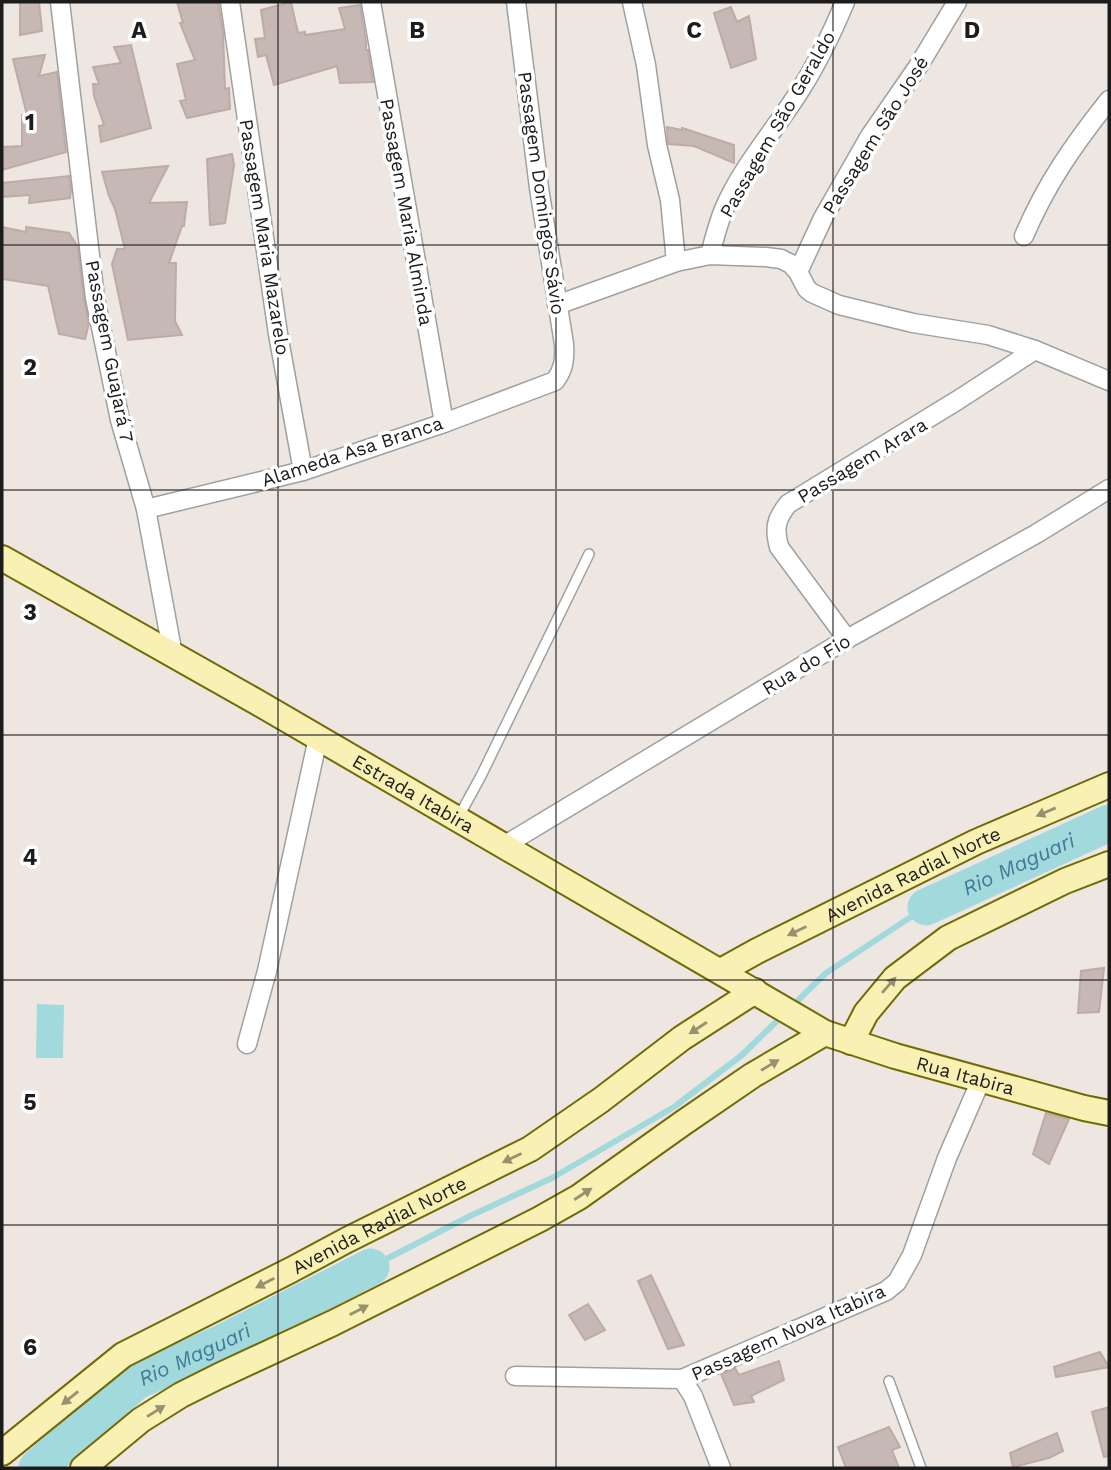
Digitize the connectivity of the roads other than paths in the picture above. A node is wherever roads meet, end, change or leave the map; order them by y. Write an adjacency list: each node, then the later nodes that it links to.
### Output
1 (60, 2): 20 (street, Passagem Guajará 7)
2 (230, 2): 18 (street, Passagem Maria Mazarelo)
3 (371, 2): 17 (street, Passagem Maria Alminda)
4 (516, 2): 13 (street, Passagem Domingos Sávio)
5 (632, 2): 11 (street)
6 (845, 2): 10 (street, Passagem São Geraldo)
7 (957, 2): 12 (street, Passagem São José)
8 (1109, 100): 9 (street)
9 (1024, 236)
10 (710, 255): 11 (street); 12 (street)
11 (676, 262): 13 (street)
12 (798, 272): 14 (street)
13 (557, 304): 15 (street, Passagem Domingos Sávio)
14 (1035, 350): 16 (street); 23 (street, Passagem Arara)
15 (555, 381): 17 (street, Alameda Asa Branca)
16 (1109, 381)
17 (444, 423): 18 (street, Alameda Asa Branca)
18 (303, 471): 20 (street, Alameda Asa Branca)
19 (1109, 489): 23 (street, Rua do Fio)
20 (146, 509): 24 (street, Passagem Guajará 7)
21 (589, 554): 27 (lane)
22 (2, 558): 24 (main road, Estrada Itabira)
23 (847, 639): 28 (street, Rua do Fio)
24 (173, 655): 25 (main road, Estrada Itabira)
25 (317, 738): 27 (main road, Estrada Itabira); 34 (street)
26 (1109, 785): 30 (main road, Avenida Radial Norte, one-way to 30)
27 (458, 818): 28 (main road, Estrada Itabira)
28 (505, 845): 30 (main road, Estrada Itabira)
29 (1109, 864): 33 (main road, one-way to 29)
30 (721, 971): 31 (main road, Estrada Itabira)
31 (755, 991): 32 (main road, Estrada Itabira); 40 (main road, Avenida Radial Norte, one-way to 40)
32 (825, 1033): 33 (main road, Rua Itabira); 41 (main road, one-way to 32)
33 (851, 1042): 35 (main road, Rua Itabira)
34 (247, 1044)
35 (981, 1080): 36 (main road, Rua Itabira); 38 (street, Passagem Nova Itabira)
36 (1109, 1113)
37 (515, 1376): 38 (street)
38 (682, 1379): 42 (street, Passagem Nova Itabira)
39 (889, 1381): 43 (lane)
40 (2, 1453)
41 (83, 1468)
42 (721, 1468)
43 (921, 1468)

